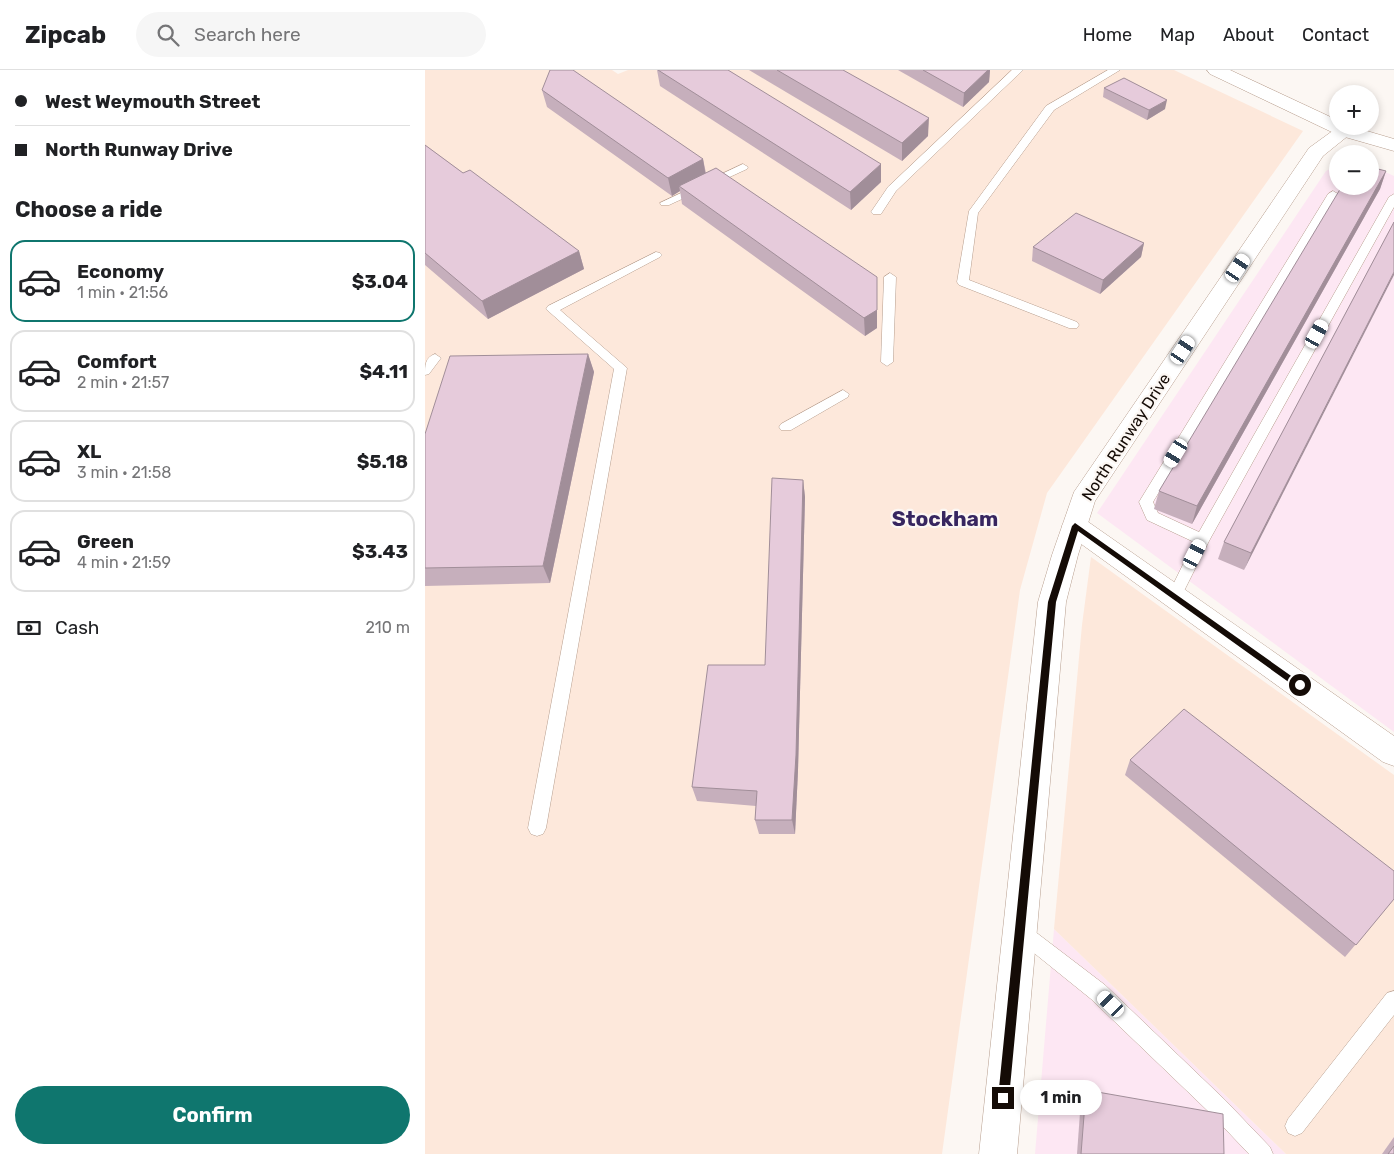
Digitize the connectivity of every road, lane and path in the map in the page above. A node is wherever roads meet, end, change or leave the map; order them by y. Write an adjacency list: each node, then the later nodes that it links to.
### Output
1 (1018, 70): 12 (lane)
2 (1115, 70): 15 (lane)
3 (1216, 70): 4 (street)
4 (1329, 123)
5 (1339, 135): 21 (street, North Runway Drive)
6 (1353, 135): 7 (street)
7 (1390, 153)
8 (743, 168): 11 (lane)
9 (1332, 195): 22 (lane)
10 (1394, 197): 22 (lane)
11 (665, 203)
12 (877, 212)
13 (656, 255): 25 (lane)
14 (890, 277): 17 (lane)
15 (1073, 326)
16 (435, 358): 18 (lane)
17 (887, 362)
18 (425, 371)
19 (843, 394): 20 (lane)
20 (786, 428)
21 (1075, 526): 23 (street); 26 (street, North Runway Drive)
22 (1202, 540): 23 (lane)
23 (1175, 595): 24 (street)
24 (1394, 753)
25 (537, 828)
26 (1019, 930): 29 (street, North Runway Drive); 30 (lane)
27 (1394, 1000): 28 (lane)
28 (1295, 1126)
29 (998, 1154)
30 (1263, 1154)

